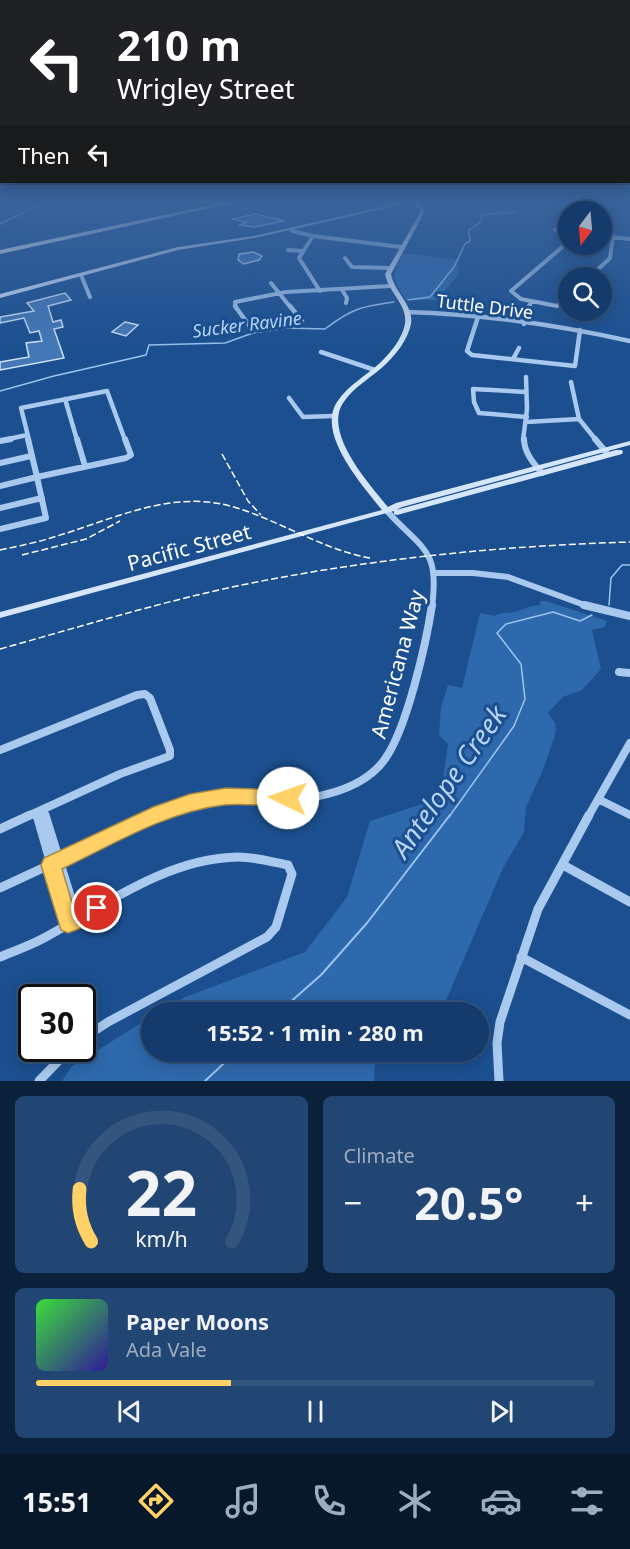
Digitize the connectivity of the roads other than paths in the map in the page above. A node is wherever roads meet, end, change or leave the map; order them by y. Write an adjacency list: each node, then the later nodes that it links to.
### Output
1 (157, 252): 10 (street)
2 (164, 252): 10 (street)
3 (302, 252): 14 (street)
4 (398, 252): 9 (street)
5 (556, 252): 18 (street)
6 (611, 252): 8 (street)
7 (345, 258): 9 (street)
8 (601, 267)
9 (390, 268): 12 (street)
10 (80, 274): 16 (street); 17 (street)
11 (271, 283): 15 (street)
12 (390, 286): 13 (street); 21 (street)
13 (342, 290): 14 (street); 19 (street)
14 (320, 291): 15 (street)
15 (278, 293): 23 (street); 25 (street)
16 (0, 294)
17 (90, 297)
18 (531, 302): 20 (street); 24 (street)
19 (346, 303)
20 (558, 305)
21 (407, 312): 22 (street, Tuttle Drive); 31 (street)
22 (478, 317): 24 (street, Tuttle Drive); 30 (street)
23 (302, 321)
24 (524, 324): 26 (street, Tuttle Drive)
25 (251, 327)
26 (580, 330): 27 (street, Tuttle Drive); 30 (street)
27 (630, 341)
28 (519, 348): 30 (street)
29 (321, 352): 31 (street)
30 (513, 359)
31 (375, 370): 37 (street)
32 (526, 377): 34 (street)
33 (571, 382): 38 (street)
34 (526, 392): 39 (street); 39 (street)
35 (289, 398): 37 (street)
36 (65, 399): 40 (street); 47 (street); 47 (street)
37 (333, 416): 53 (street)
38 (579, 419): 39 (street); 44 (street)
39 (526, 420): 48 (street)
40 (27, 435): 41 (street); 45 (street)
41 (0, 441)
42 (630, 443): 44 (street, Pacific Street)
43 (630, 449): 44 (street, Pacific Street)
44 (607, 452): 48 (street, Pacific Street)
45 (31, 456): 46 (street); 49 (street)
46 (0, 463)
47 (86, 466): 49 (street)
48 (539, 470): 53 (street, Pacific Street)
49 (37, 478): 50 (street); 51 (street)
50 (0, 486)
51 (42, 498): 52 (street); 54 (street)
52 (0, 508)
53 (387, 511): 55 (street, Americana Way); 56 (street, Pacific Street)
54 (0, 529)
55 (435, 573): 57 (street); 62 (street, Americana Way)
56 (0, 615)
57 (630, 616)
58 (620, 672): 59 (street)
59 (630, 673)
60 (630, 743): 64 (street)
61 (0, 750): 65 (street)
62 (314, 797): 63 (street); 63 (street)
63 (288, 798): 68 (street)
64 (598, 799): 66 (street); 69 (street)
65 (40, 812): 67 (street); 68 (street)
66 (630, 815)
67 (0, 829)
68 (55, 863): 70 (street); 72 (street)
69 (563, 865): 71 (street); 74 (street)
70 (0, 888)
71 (630, 902)
72 (73, 920): 73 (street); 76 (street)
73 (0, 957)
74 (521, 957): 75 (street); 79 (street)
75 (630, 1015)
76 (96, 1030)
77 (57, 1062): 78 (street)
78 (39, 1081)
79 (499, 1081)

